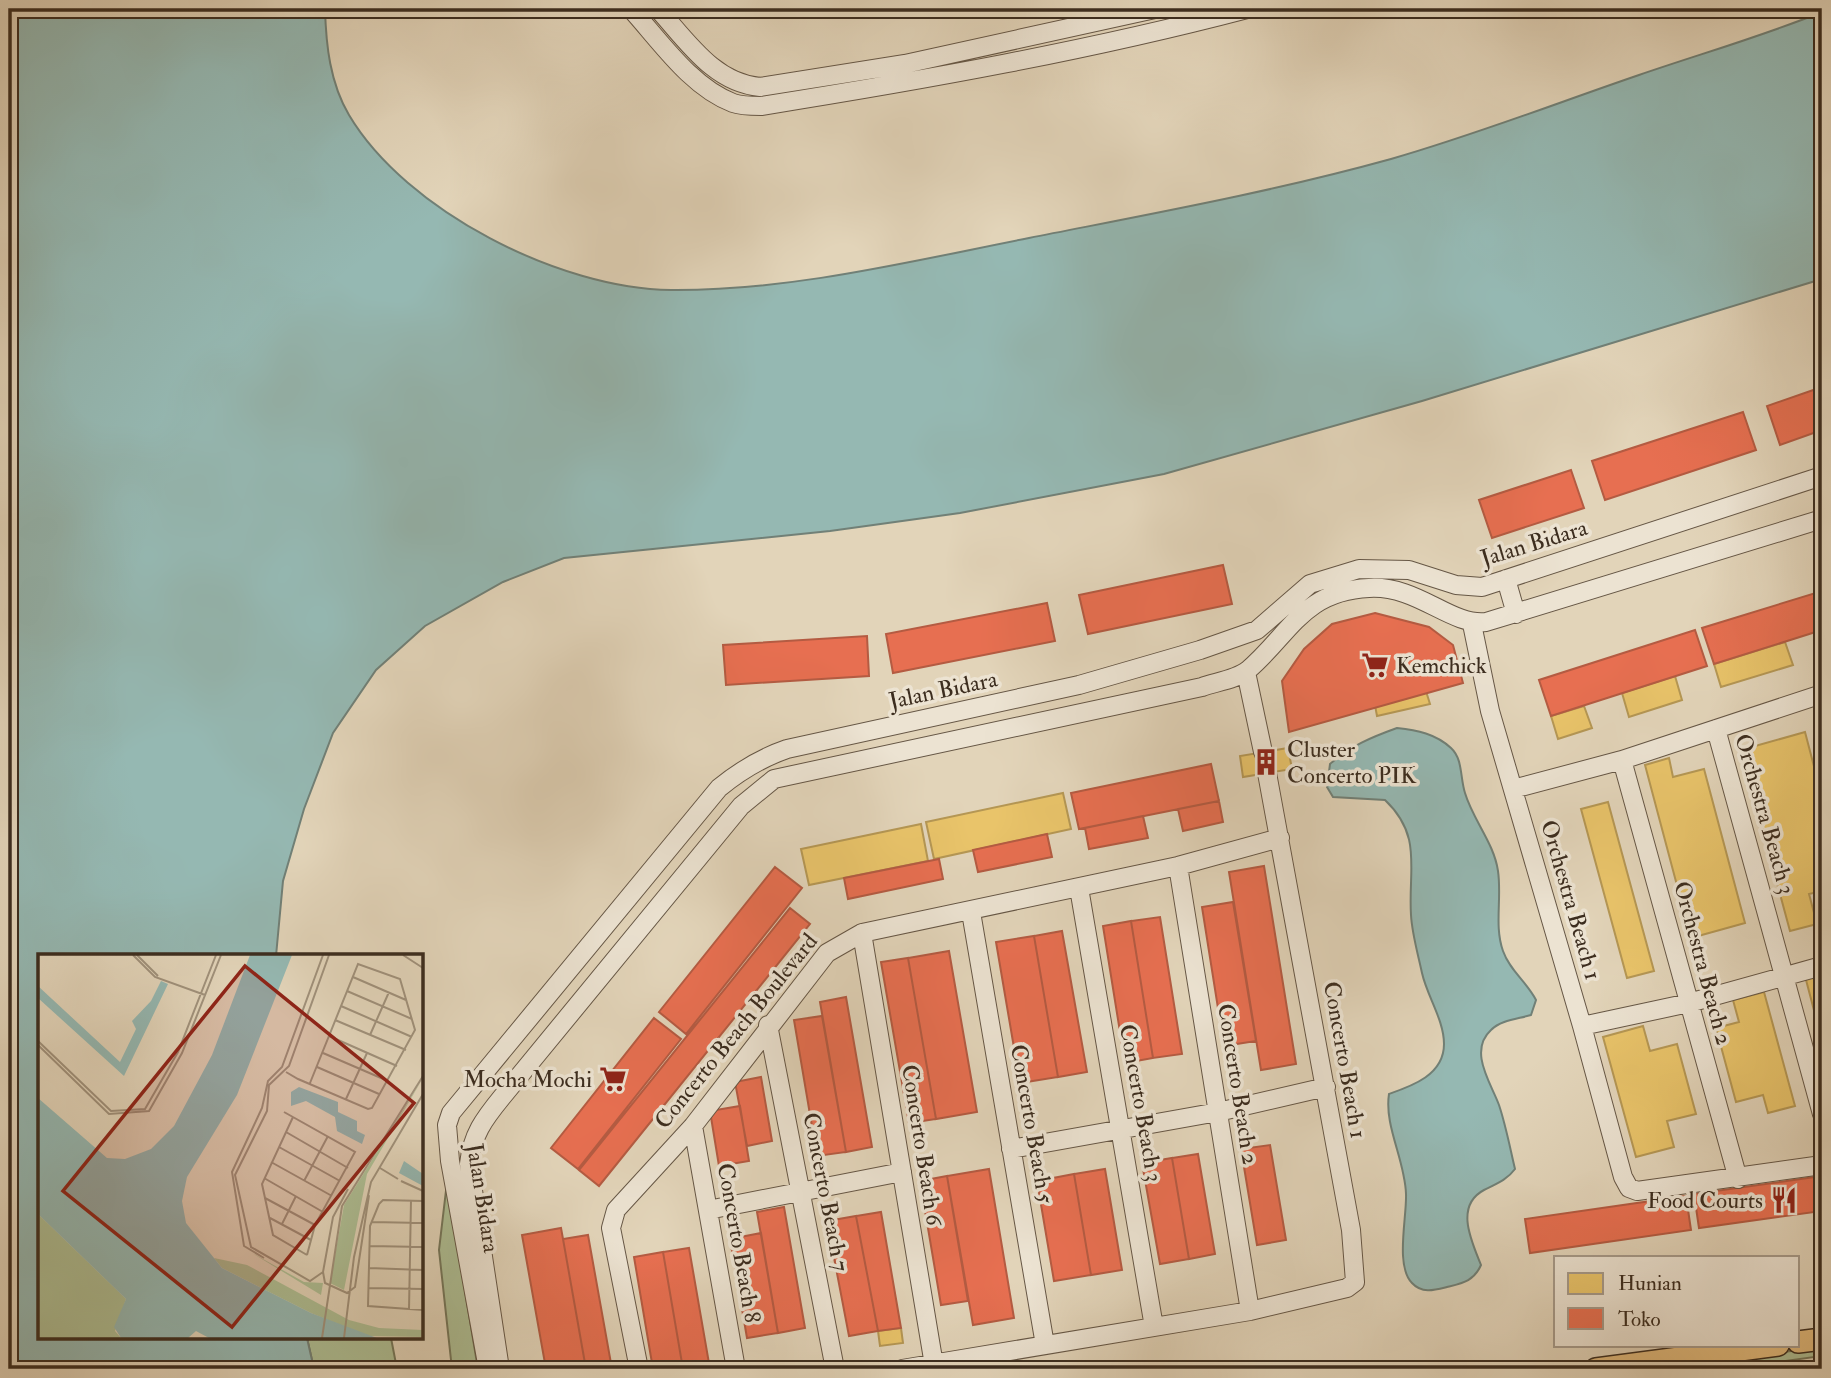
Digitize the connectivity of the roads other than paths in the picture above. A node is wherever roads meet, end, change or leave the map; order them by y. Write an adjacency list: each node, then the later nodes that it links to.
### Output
1 (631, 9): 4 (street)
2 (658, 9): 3 (street)
3 (1156, 9)
4 (1247, 9)
5 (1822, 476): 7 (street, Jalan Bidara)
6 (1822, 519): 8 (street)
7 (1506, 579): 8 (street); 12 (street, Jalan Bidara)
8 (1516, 614): 9 (street)
9 (1472, 624): 10 (street, Jalan Bidara); 20 (street, Orchestra Beach 1)
10 (1246, 671): 14 (street, Jalan Bidara); 15 (street)
11 (1822, 696): 13 (street)
12 (969, 709): 14 (street); 16 (street, Jalan Bidara)
13 (1716, 729): 17 (street); 27 (street, Orchestra Beach 3)
14 (973, 735): 19 (street, Jalan Bidara)
15 (1263, 752)
16 (763, 757): 19 (street); 33 (street, Jalan Bidara)
17 (1622, 760): 20 (street); 28 (street, Orchestra Beach 2)
18 (1267, 773): 21 (street, Concerto Beach 1)
19 (774, 779): 35 (street, Jalan Bidara)
20 (1513, 789): 30 (street, Orchestra Beach 1)
21 (1280, 838): 22 (street, Concerto Beach Boulevard); 31 (street, Concerto Beach 1)
22 (1178, 866): 23 (street, Concerto Beach Boulevard); 32 (street, Concerto Beach 2)
23 (1079, 888): 24 (street, Concerto Beach Boulevard); 37 (street, Concerto Beach 3)
24 (971, 912): 25 (street, Concerto Beach Boulevard); 38 (street, Concerto Beach 5)
25 (862, 933): 29 (street, Concerto Beach Boulevard); 40 (street, Concerto Beach 6)
26 (1822, 965): 27 (street)
27 (1784, 976): 28 (street); 34 (street, Orchestra Beach 3)
28 (1689, 1003): 30 (street); 41 (street, Orchestra Beach 2)
29 (768, 1025): 36 (street, Concerto Beach Boulevard); 42 (street, Concerto Beach 7)
30 (1582, 1026): 41 (street, Orchestra Beach 1)
31 (1326, 1087): 32 (street); 44 (street, Concerto Beach 1)
32 (1218, 1112): 37 (street); 44 (street, Concerto Beach 2)
33 (451, 1113): 35 (street); 51 (street, Jalan Bidara)
34 (1822, 1114)
35 (480, 1124): 52 (street, Jalan Bidara)
36 (693, 1126): 43 (street, Concerto Beach 8); 53 (street, Concerto Beach Boulevard)
37 (1120, 1128): 38 (street); 45 (street, Concerto Beach 3)
38 (1011, 1149): 48 (street, Concerto Beach 5)
39 (1822, 1165): 41 (street)
40 (902, 1172): 42 (street); 50 (street, Concerto Beach 6)
41 (1738, 1179)
42 (800, 1190): 43 (street); 55 (street, Concerto Beach 7)
43 (708, 1210): 54 (street, Concerto Beach 8)
44 (1250, 1311): 45 (street)
45 (1154, 1327): 48 (street)
46 (1822, 1339): 47 (main road)
47 (1800, 1342)
48 (1045, 1345): 50 (street)
49 (1770, 1346): 57 (main road)
50 (934, 1364): 56 (street)
51 (488, 1369)
52 (500, 1369)
53 (639, 1369)
54 (736, 1369)
55 (835, 1369)
56 (902, 1369)
57 (1595, 1369)

